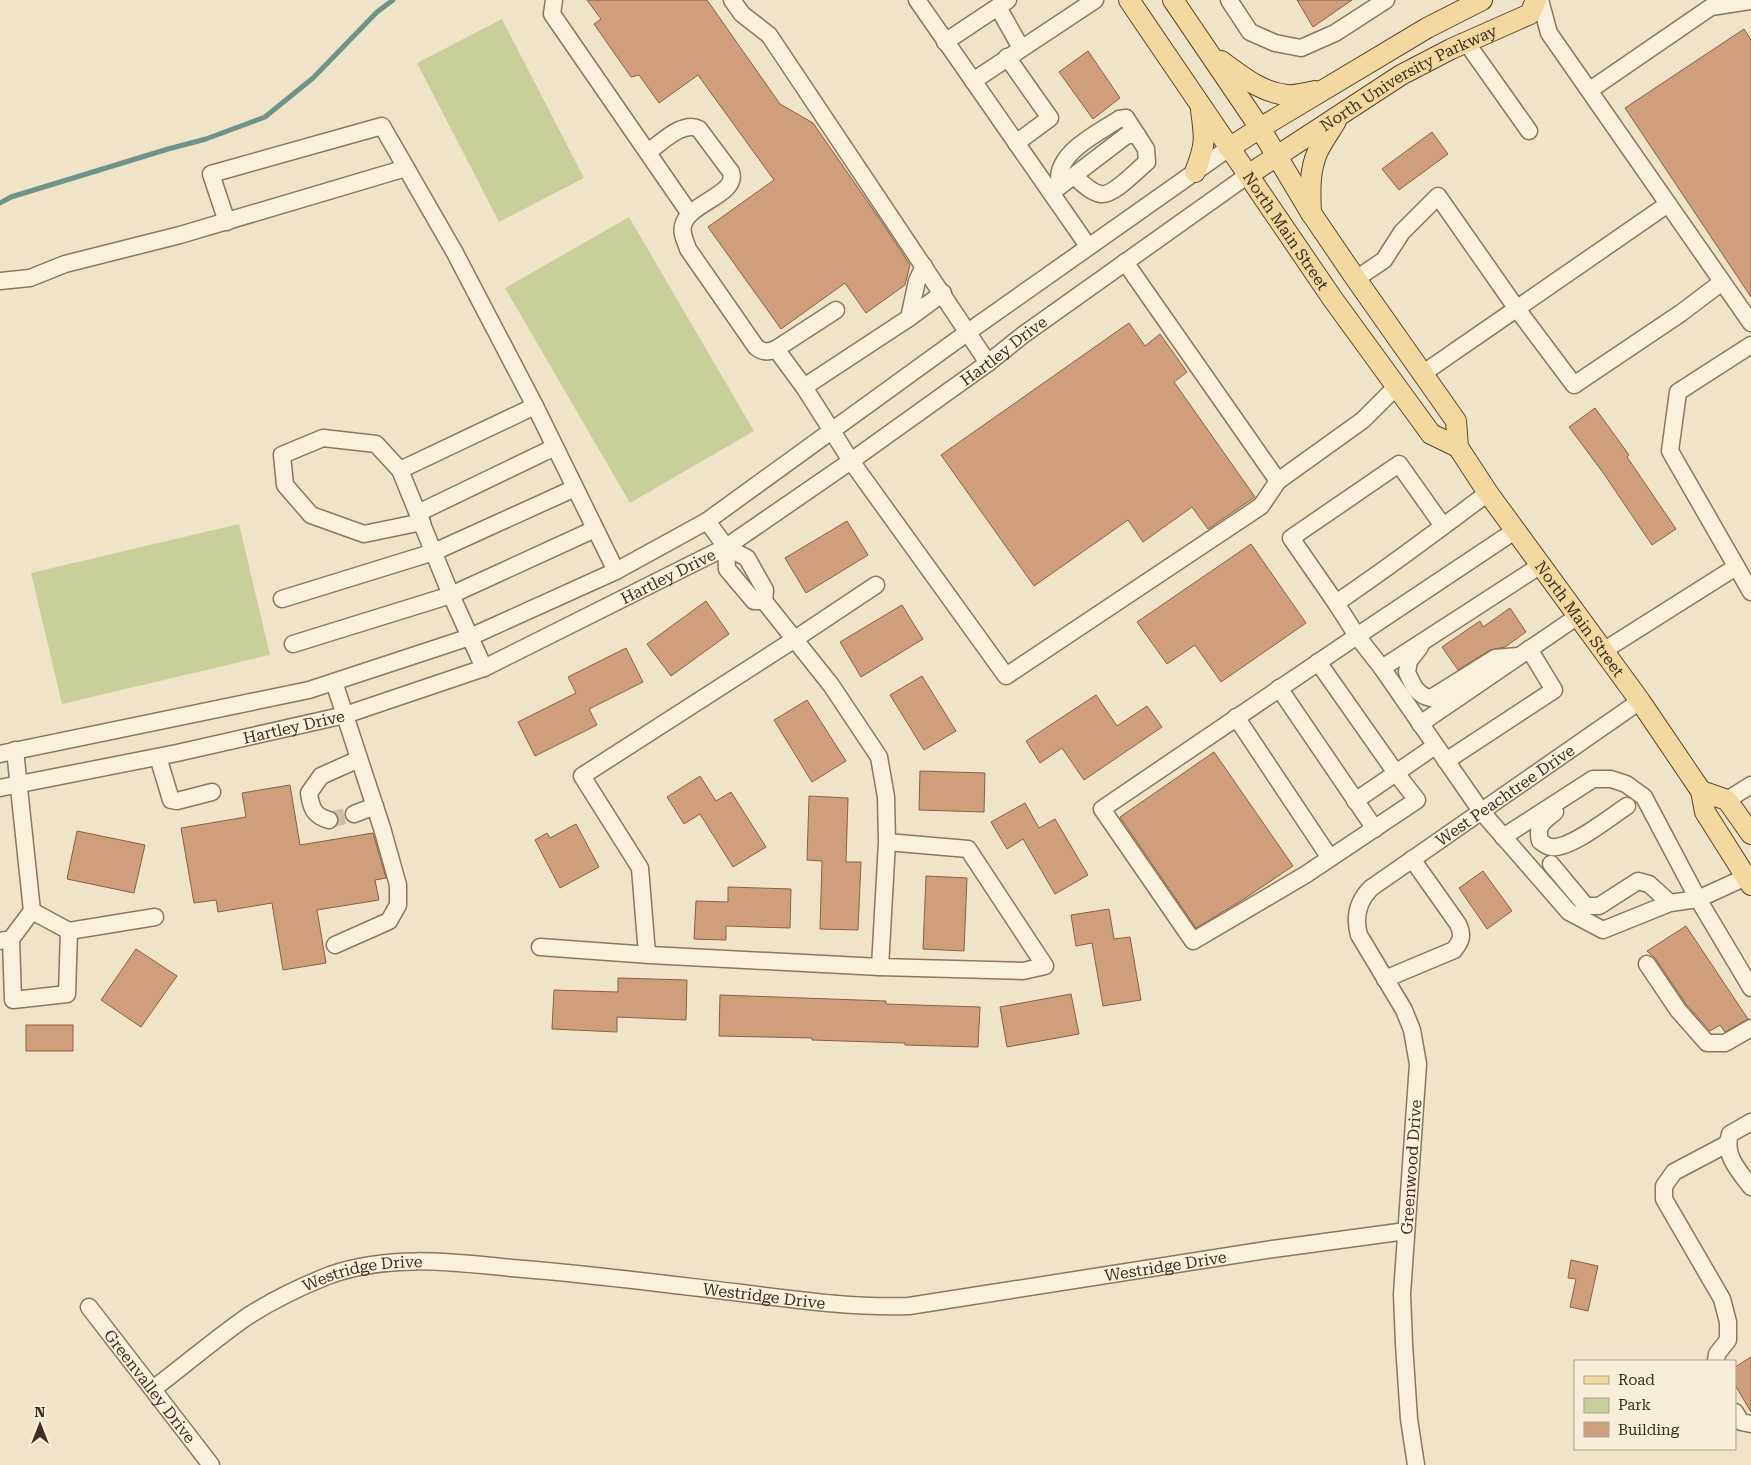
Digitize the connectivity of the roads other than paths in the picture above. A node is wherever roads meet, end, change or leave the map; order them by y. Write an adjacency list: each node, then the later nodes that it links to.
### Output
1 (554, 0): 29 (street)
2 (732, 0): 42 (street)
3 (917, 0): 14 (street)
4 (1095, 0): 16 (street)
5 (1129, 0): 22 (main road, North Main Street)
6 (1173, 0): 17 (main road, North Main Street)
7 (1229, 0): 8 (street)
8 (1386, 0)
9 (1482, 0): 20 (main road, North University Parkway)
10 (1536, 0): 15 (main road, North University Parkway)
11 (1540, 0): 21 (street)
12 (1751, 1): 21 (street)
13 (1003, 4): 14 (street); 16 (street)
14 (945, 42): 19 (street)
15 (1466, 42): 23 (main road, North University Parkway); 25 (street)
16 (1021, 48): 18 (street)
17 (1206, 49): 20 (main road); 24 (main road, North Main Street)
18 (1008, 58): 19 (street); 27 (street)
19 (973, 81): 27 (street)
20 (1323, 90): 24 (main road, North University Parkway)
21 (1590, 90): 36 (street)
22 (1200, 106): 28 (main road, North Main Street); 32 (main road)
23 (1338, 118): 30 (main road, North University Parkway); 37 (main road)
24 (1260, 128): 28 (main road, North University Parkway); 30 (main road, North Main Street)
25 (1529, 132)
26 (1138, 135): 34 (street); 34 (street); 35 (street)
27 (1016, 143): 35 (street)
28 (1229, 148): 32 (street, Hartley Drive); 33 (main road, North Main Street)
29 (648, 152): 38 (street); 38 (street)
30 (1276, 157): 33 (main road, North University Parkway); 37 (main road, North Main Street)
31 (406, 168): 39 (street); 39 (street); 58 (street)
32 (1195, 172): 40 (street, Hartley Drive)
33 (1248, 175): 41 (street, Hartley Drive); 57 (main road, North Main Street)
34 (1074, 176): 35 (street)
35 (1055, 190): 40 (street)
36 (1668, 204): 45 (street); 47 (street)
37 (1312, 213): 43 (main road, North Main Street)
38 (690, 214): 53 (street)
39 (227, 222): 44 (street)
40 (1088, 246): 51 (street, Hartley Drive)
41 (1125, 262): 54 (street, Hartley Drive); 64 (street)
42 (924, 266): 46 (street); 49 (street)
43 (1356, 279): 47 (street); 55 (main road, North Main Street)
44 (0, 281)
45 (1722, 282): 47 (street); 50 (street)
46 (943, 293): 49 (street); 51 (street)
47 (1517, 309): 55 (street)
48 (836, 310): 53 (street)
49 (909, 318): 56 (street)
50 (1751, 323)
51 (968, 332): 54 (street); 59 (street, Hartley Drive)
52 (1751, 345): 75 (street)
53 (776, 349): 56 (street)
54 (988, 363): 62 (street, Hartley Drive)
55 (1427, 379): 57 (main road); 61 (main road, North Main Street)
56 (804, 387): 59 (street)
57 (1396, 387): 61 (main road, North Main Street); 64 (street)
58 (535, 406): 60 (street); 63 (street)
59 (832, 429): 62 (street); 68 (street, Hartley Drive)
60 (555, 447): 65 (street); 67 (street)
61 (1458, 447): 66 (main road, North Main Street)
62 (851, 461): 64 (street); 72 (street, Hartley Drive)
63 (400, 470): 67 (street); 67 (street)
64 (1278, 481)
65 (575, 488): 70 (street); 73 (street)
66 (1488, 492): 69 (street); 71 (main road, North Main Street)
67 (420, 518): 73 (street)
68 (707, 521): 72 (street); 76 (street, Hartley Drive)
69 (1444, 526): 81 (street); 81 (street)
70 (595, 529): 76 (street); 79 (street)
71 (1516, 530): 74 (main road, North Main Street); 83 (street)
72 (726, 547): 85 (street); 92 (street, Hartley Drive)
73 (434, 552): 79 (street); 80 (street)
74 (1541, 565): 82 (main road, North Main Street); 86 (street)
75 (1736, 567): 78 (street); 88 (street)
76 (616, 571): 84 (street, Hartley Drive)
77 (876, 585): 85 (street)
78 (1751, 592)
79 (451, 595): 84 (street); 87 (street)
80 (282, 599)
81 (1336, 603): 83 (street)
82 (1578, 616): 88 (main road, North Main Street); 89 (street)
83 (1357, 636): 90 (street); 91 (street)
84 (470, 637): 92 (street); 93 (street, Hartley Drive)
85 (795, 639): 123 (street); 138 (street)
86 (1426, 640): 89 (street); 91 (street)
87 (293, 644)
88 (1603, 651): 95 (main road, North Main Street)
89 (1524, 653): 98 (street); 103 (street)
90 (1318, 662): 94 (street); 104 (street)
91 (1387, 664): 98 (street)
92 (484, 668): 96 (street, Hartley Drive)
93 (334, 682): 96 (street); 100 (street, Hartley Drive)
94 (1279, 688): 97 (street); 113 (street)
95 (1640, 701): 110 (main road, North Main Street); 116 (street, West Peachtree Drive)
96 (345, 715): 101 (street, Hartley Drive); 102 (street)
97 (1236, 717): 124 (street); 124 (street)
98 (1425, 721): 99 (street)
99 (1435, 746): 103 (street); 104 (street)
100 (8, 752): 106 (street)
101 (158, 757): 106 (street, Hartley Drive); 111 (street)
102 (359, 759): 114 (street); 119 (street)
103 (1446, 761): 116 (street)
104 (1396, 773): 113 (street); 120 (street)
105 (1593, 779): 107 (street); 115 (street); 122 (street)
106 (20, 784): 109 (street, Hartley Drive); 132 (street)
107 (1626, 784): 115 (street); 130 (street)
108 (1751, 785): 112 (street)
109 (0, 788)
110 (1701, 791): 112 (main road); 117 (main road, North Main Street)
111 (212, 792)
112 (1727, 800): 117 (main road); 121 (main road)
113 (1355, 801): 120 (street)
114 (375, 806): 118 (street); 136 (street)
115 (1627, 806): 126 (street)
116 (1481, 811): 122 (street); 125 (street, West Peachtree Drive)
117 (1705, 812): 128 (main road, North Main Street)
118 (354, 814)
119 (329, 820)
120 (1375, 829): 124 (street)
121 (1751, 834)
122 (1503, 837): 127 (street)
123 (887, 842): 140 (street); 140 (street)
124 (1330, 858)
125 (1412, 859): 129 (street, West Peachtree Drive); 141 (street)
126 (1550, 864): 127 (street); 131 (street)
127 (1533, 872): 131 (street)
128 (1749, 879): 130 (street)
129 (1371, 888): 141 (street, Greenwood Drive)
130 (1698, 899): 131 (street); 142 (street)
131 (1670, 903)
132 (32, 911): 134 (street); 135 (street)
133 (156, 917): 134 (street)
134 (69, 931): 135 (street)
135 (5, 940)
136 (335, 945)
137 (540, 947): 138 (street)
138 (647, 954): 140 (street)
139 (1647, 964): 143 (street)
140 (880, 967)
141 (1385, 979): 147 (street, Greenwood Drive)
142 (1751, 988)
143 (1751, 1028)
144 (1751, 1122): 145 (street)
145 (1727, 1144): 146 (street); 149 (street)
146 (1751, 1187)
147 (1406, 1231): 150 (street, Westridge Drive); 154 (street, Greenwood Drive)
148 (89, 1307): 150 (street, Greenvalley Drive)
149 (1716, 1360)
150 (153, 1389): 153 (street, Greenvalley Drive)
151 (1736, 1414): 152 (street)
152 (1751, 1424)
153 (211, 1465)
154 (1416, 1465)

